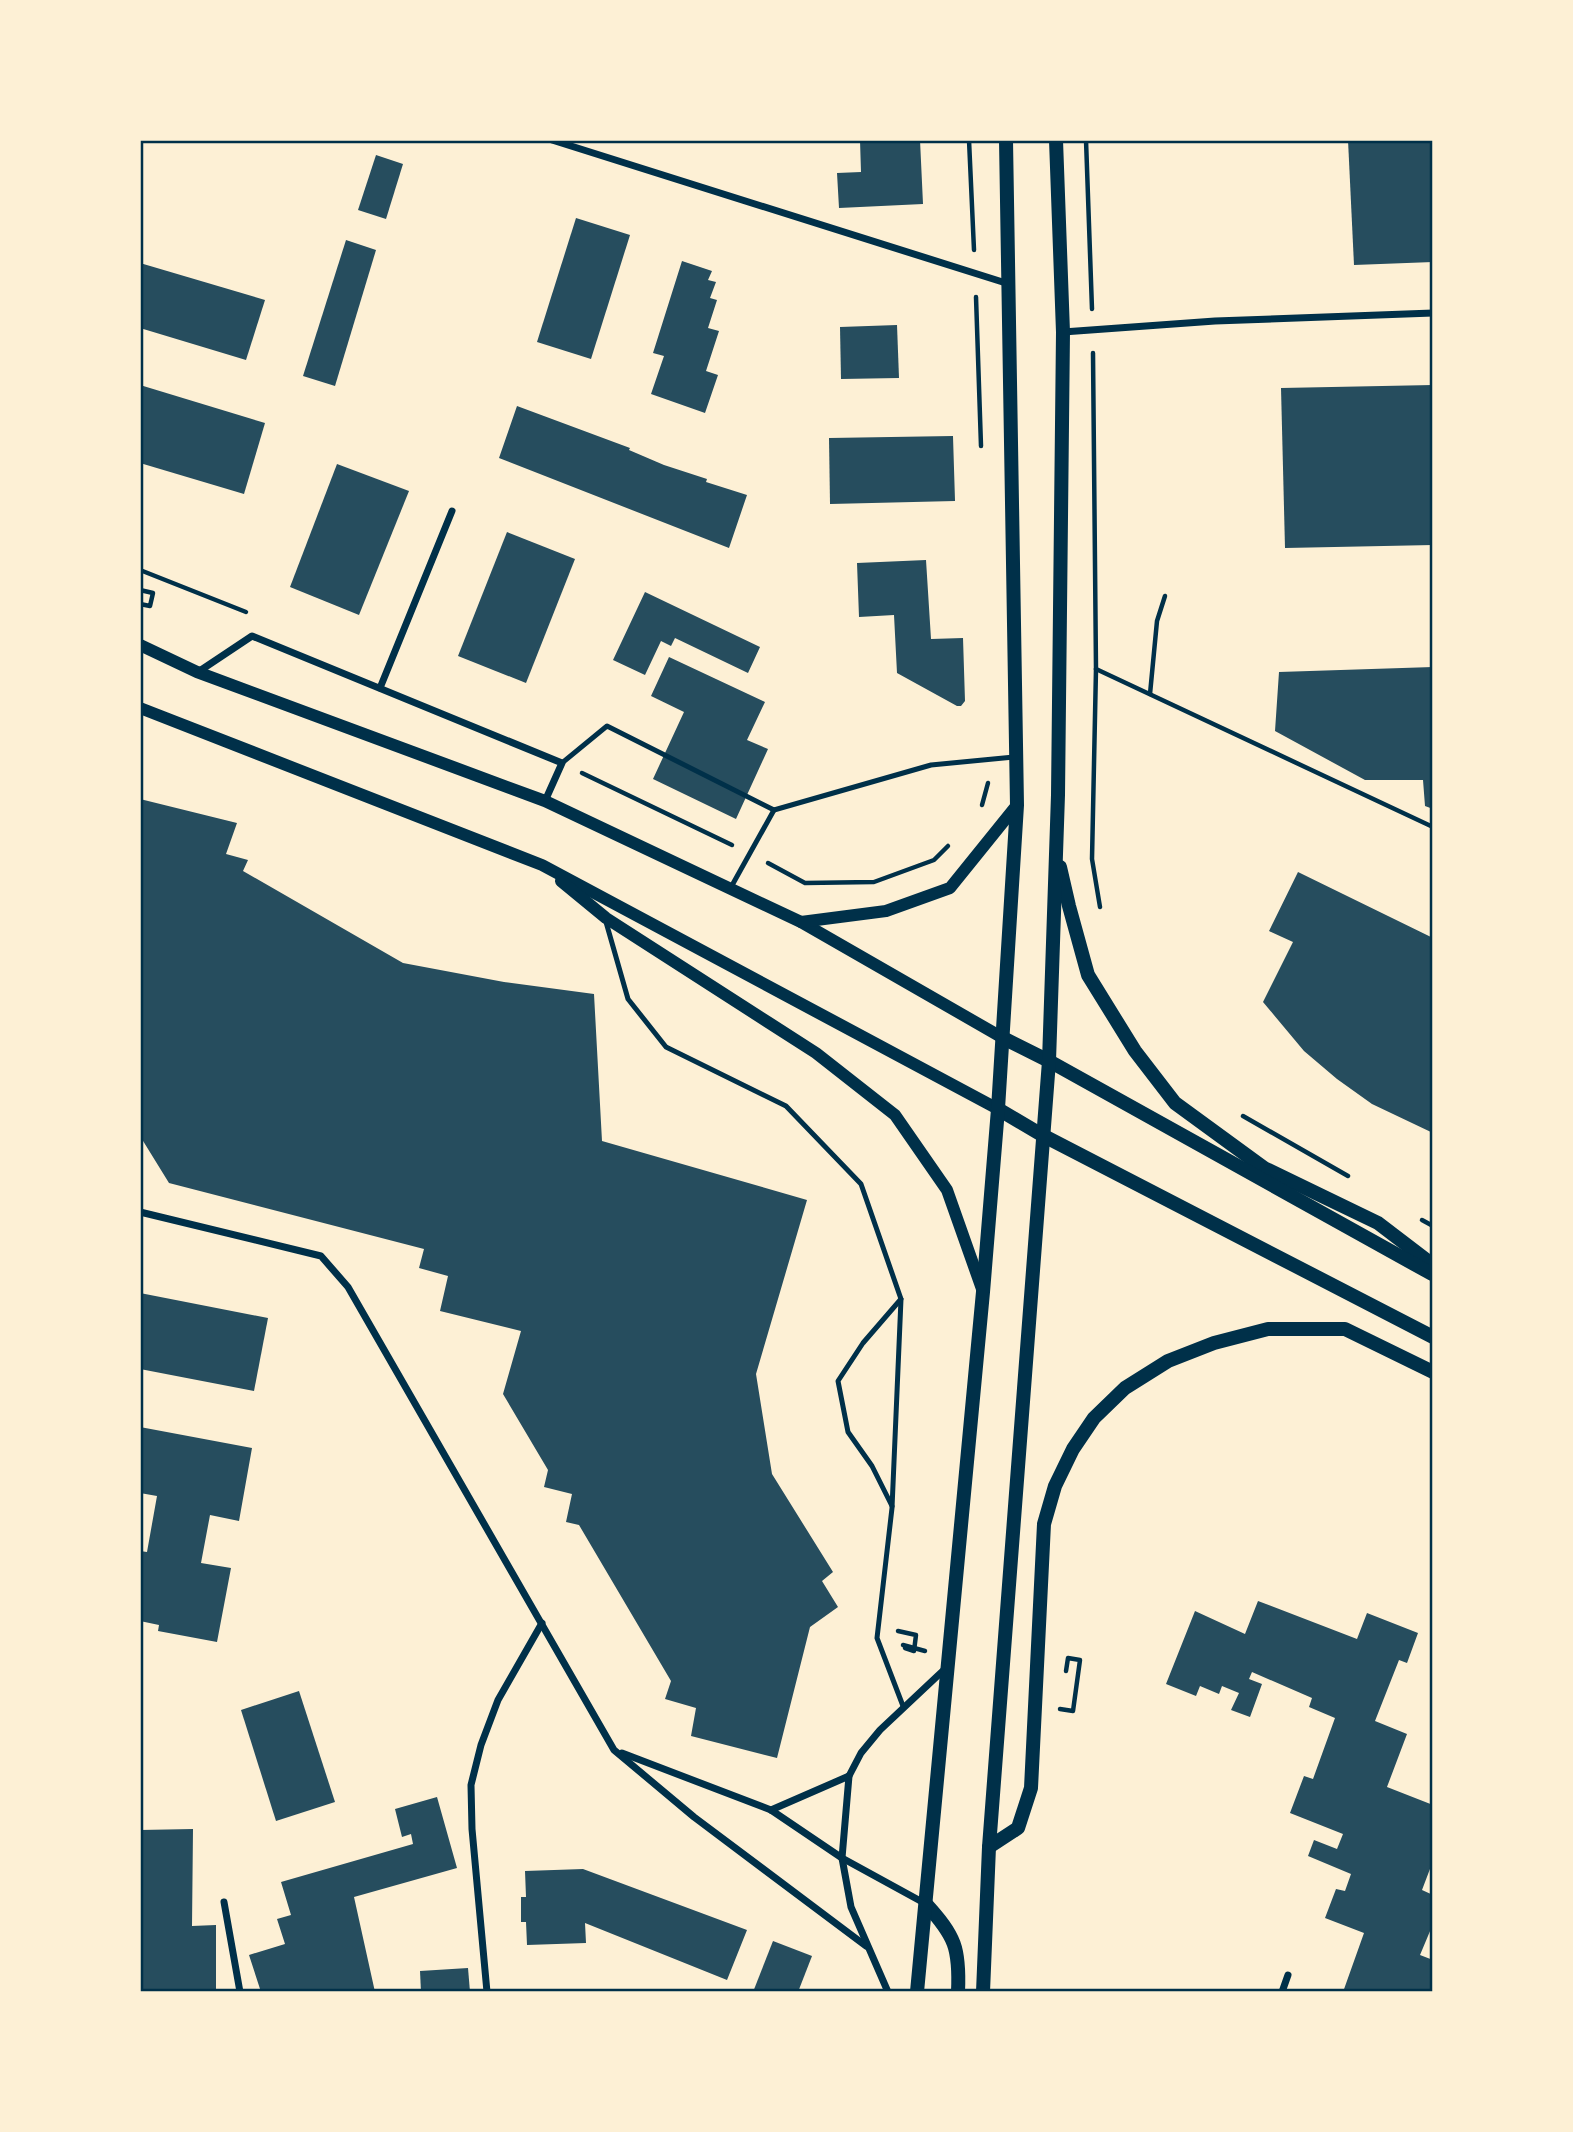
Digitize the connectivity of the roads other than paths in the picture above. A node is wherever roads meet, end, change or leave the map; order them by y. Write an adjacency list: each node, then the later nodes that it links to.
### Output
1 (552, 140): 5 (street)
2 (593, 140): 5 (street)
3 (1006, 140): 6 (main road)
4 (1056, 140): 8 (main road)
5 (594, 152): 6 (street)
6 (1010, 284): 14 (main road)
7 (1433, 313): 8 (street)
8 (1063, 332): 19 (main road)
9 (452, 511): 12 (street)
10 (140, 645): 11 (street)
11 (197, 672): 12 (street); 16 (street)
12 (380, 688): 15 (street)
13 (140, 708): 20 (street)
14 (1018, 756): 17 (main road); 18 (lane)
15 (562, 764): 16 (street); 18 (lane)
16 (545, 801): 21 (street)
17 (1017, 805): 23 (street); 24 (main road)
18 (774, 810): 21 (lane)
19 (1055, 843): 25 (main road); 29 (main road)
20 (542, 865): 22 (street); 26 (street)
21 (730, 889): 23 (street)
22 (606, 918): 31 (street); 32 (lane)
23 (801, 922): 24 (street)
24 (1003, 1038): 25 (main road); 26 (main road)
25 (1049, 1061): 27 (main road); 30 (main road)
26 (998, 1109): 27 (main road); 31 (main road)
27 (1042, 1135): 33 (main road); 42 (main road)
28 (140, 1212): 36 (street)
29 (1433, 1265)
30 (1433, 1274)
31 (983, 1292): 37 (main road)
32 (901, 1299): 35 (lane); 35 (lane)
33 (1433, 1338)
34 (1433, 1372): 42 (main road)
35 (892, 1508): 38 (lane)
36 (542, 1623): 39 (street); 49 (street)
37 (950, 1665): 38 (street); 45 (main road)
38 (903, 1706): 40 (street)
39 (614, 1750): 41 (street); 46 (street)
40 (849, 1776): 41 (street); 43 (street)
41 (771, 1810): 43 (street)
42 (989, 1847): 53 (main road)
43 (842, 1858): 45 (street); 46 (street)
44 (224, 1902): 48 (street)
45 (926, 1904): 51 (main road); 52 (main road)
46 (866, 1946): 50 (street)
47 (1289, 1975): 54 (street)
48 (240, 1992)
49 (487, 1992)
50 (888, 1992)
51 (917, 1992)
52 (958, 1992)
53 (983, 1992)
54 (1282, 1992)

